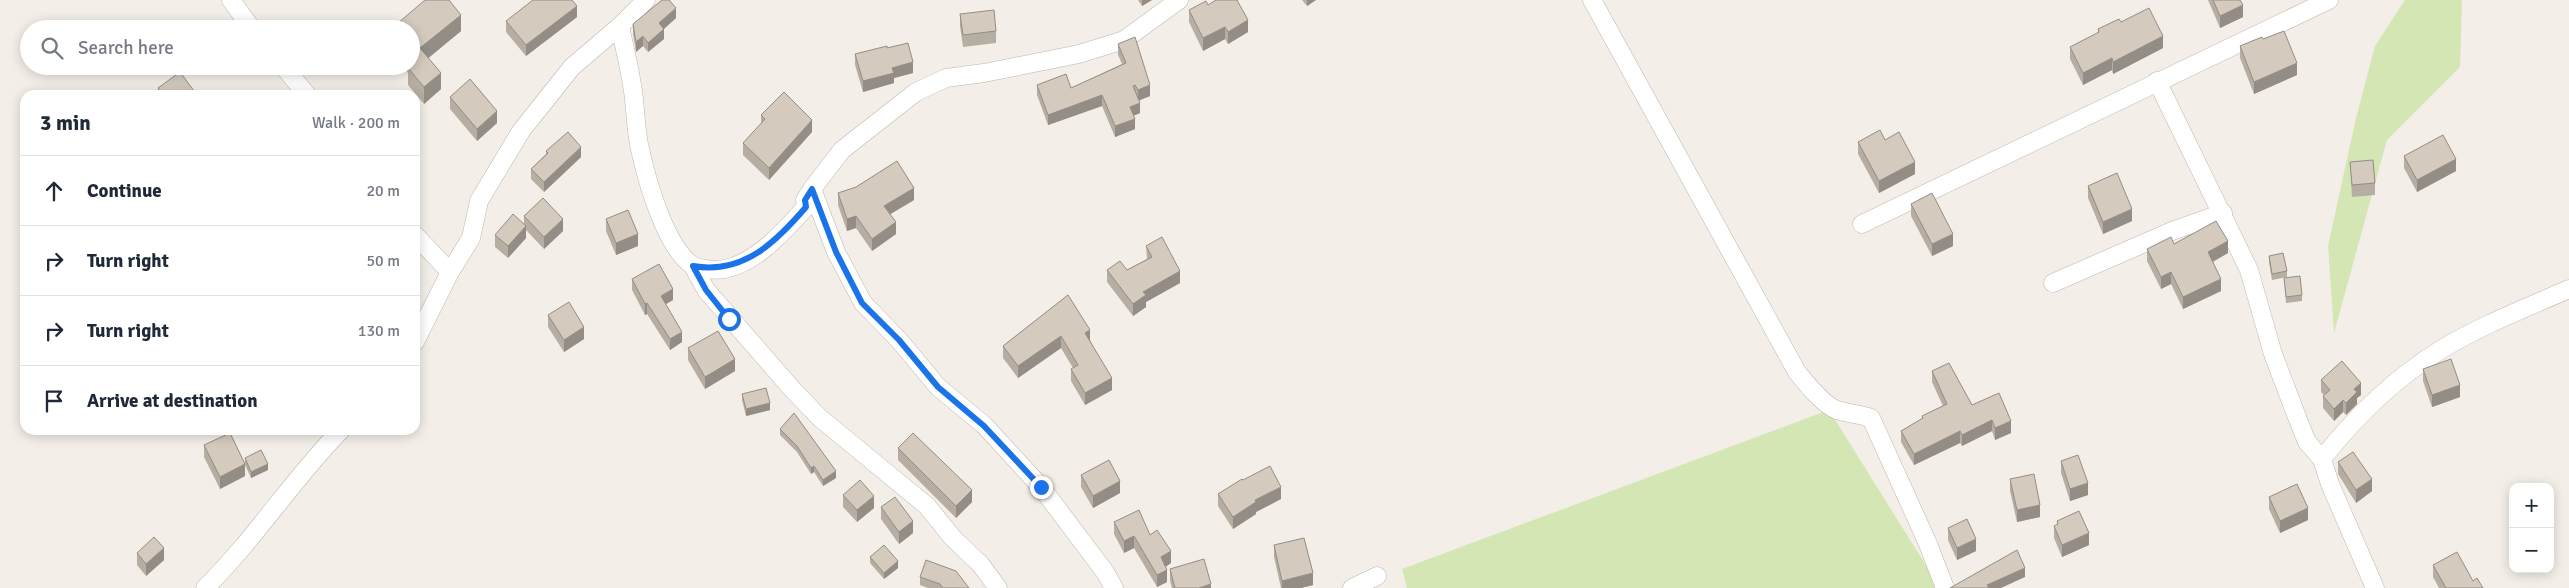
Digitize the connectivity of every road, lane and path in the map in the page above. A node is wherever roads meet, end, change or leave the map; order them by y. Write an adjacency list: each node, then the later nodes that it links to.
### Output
1 (230, 0): 6 (street)
2 (646, 0): 7 (street)
3 (1179, 0): 11 (street)
4 (1592, 0): 27 (street)
5 (2329, 0): 9 (street)
6 (245, 20)
7 (620, 26): 15 (street); 16 (street)
8 (290, 75): 10 (street)
9 (2157, 81): 12 (street); 13 (street)
10 (303, 90)
11 (812, 189): 15 (street); 25 (street)
12 (2223, 213): 17 (street); 21 (street)
13 (1862, 224)
14 (420, 240): 16 (street)
15 (693, 266): 24 (street)
16 (450, 272): 19 (street)
17 (2052, 283)
18 (2569, 289): 21 (street)
19 (420, 332)
20 (336, 435): 23 (street)
21 (2322, 459): 28 (street)
22 (1377, 576): 26 (street)
23 (205, 588)
24 (998, 588)
25 (1114, 588)
26 (1352, 588)
27 (1945, 588)
28 (2375, 588)

